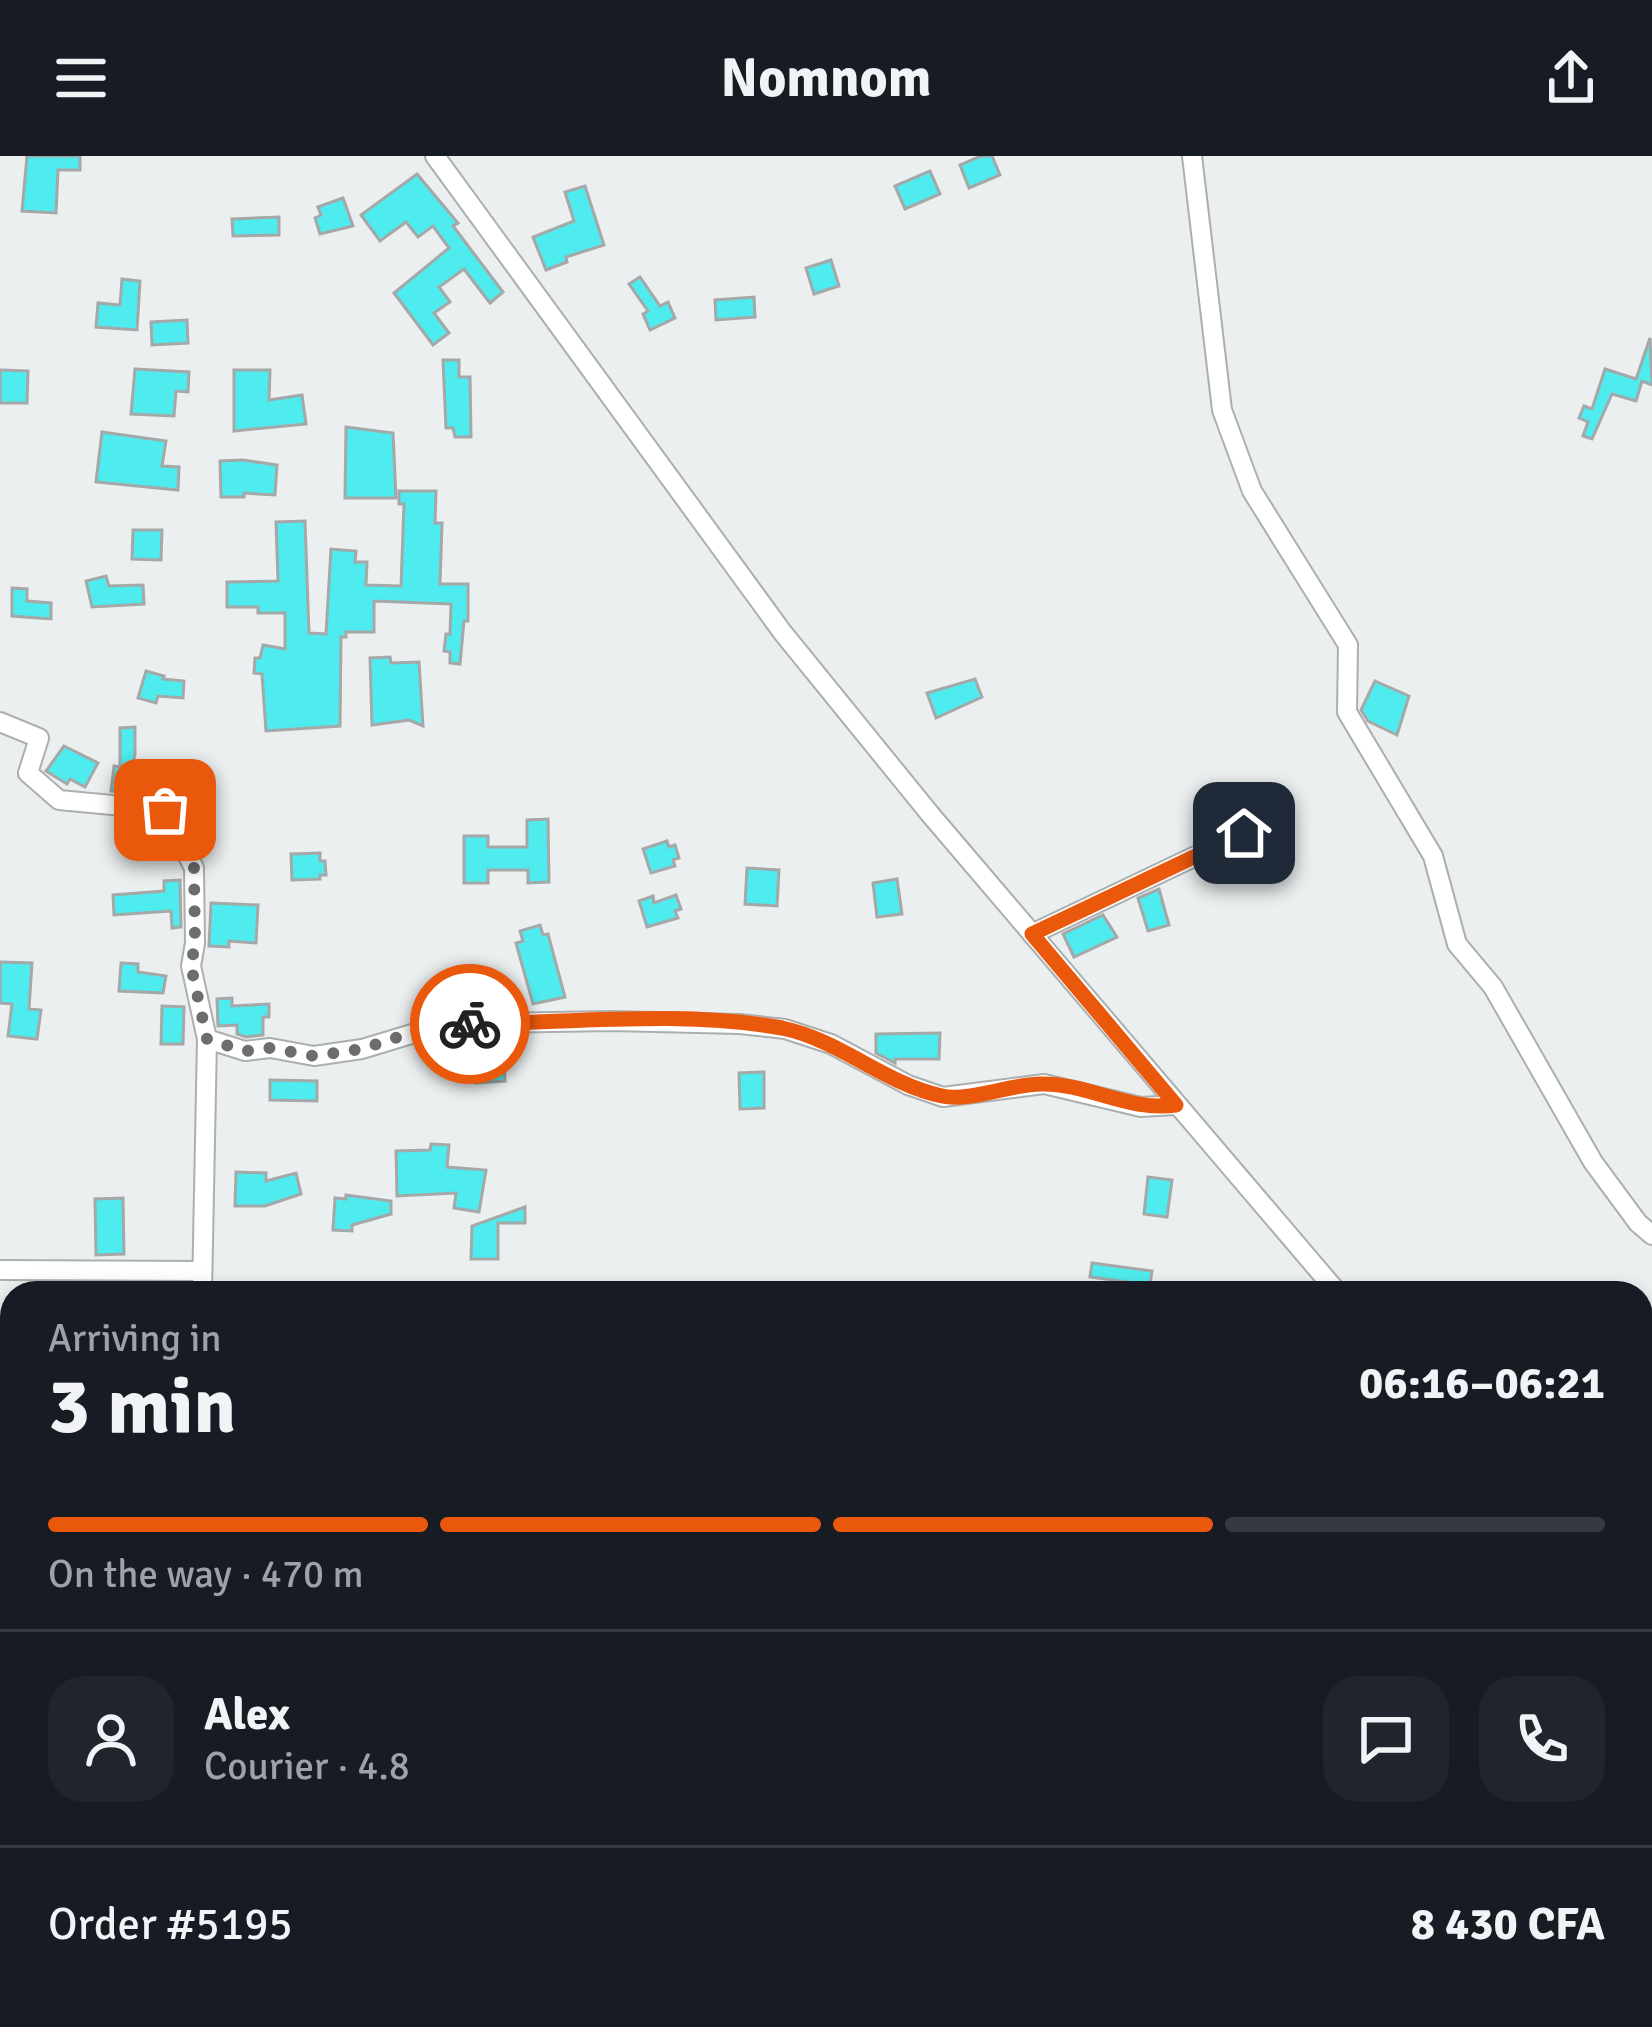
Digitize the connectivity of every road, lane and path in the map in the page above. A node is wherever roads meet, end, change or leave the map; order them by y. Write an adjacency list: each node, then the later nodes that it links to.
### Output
1 (435, 156): 5 (street)
2 (1192, 156): 8 (street)
3 (0, 722): 6 (street)
4 (1244, 833): 5 (street)
5 (1032, 934): 7 (street)
6 (207, 1039): 7 (street); 10 (street)
7 (1176, 1105): 12 (street)
8 (1652, 1235)
9 (0, 1270): 10 (street)
10 (202, 1271): 11 (street)
11 (202, 1281)
12 (1328, 1281)

